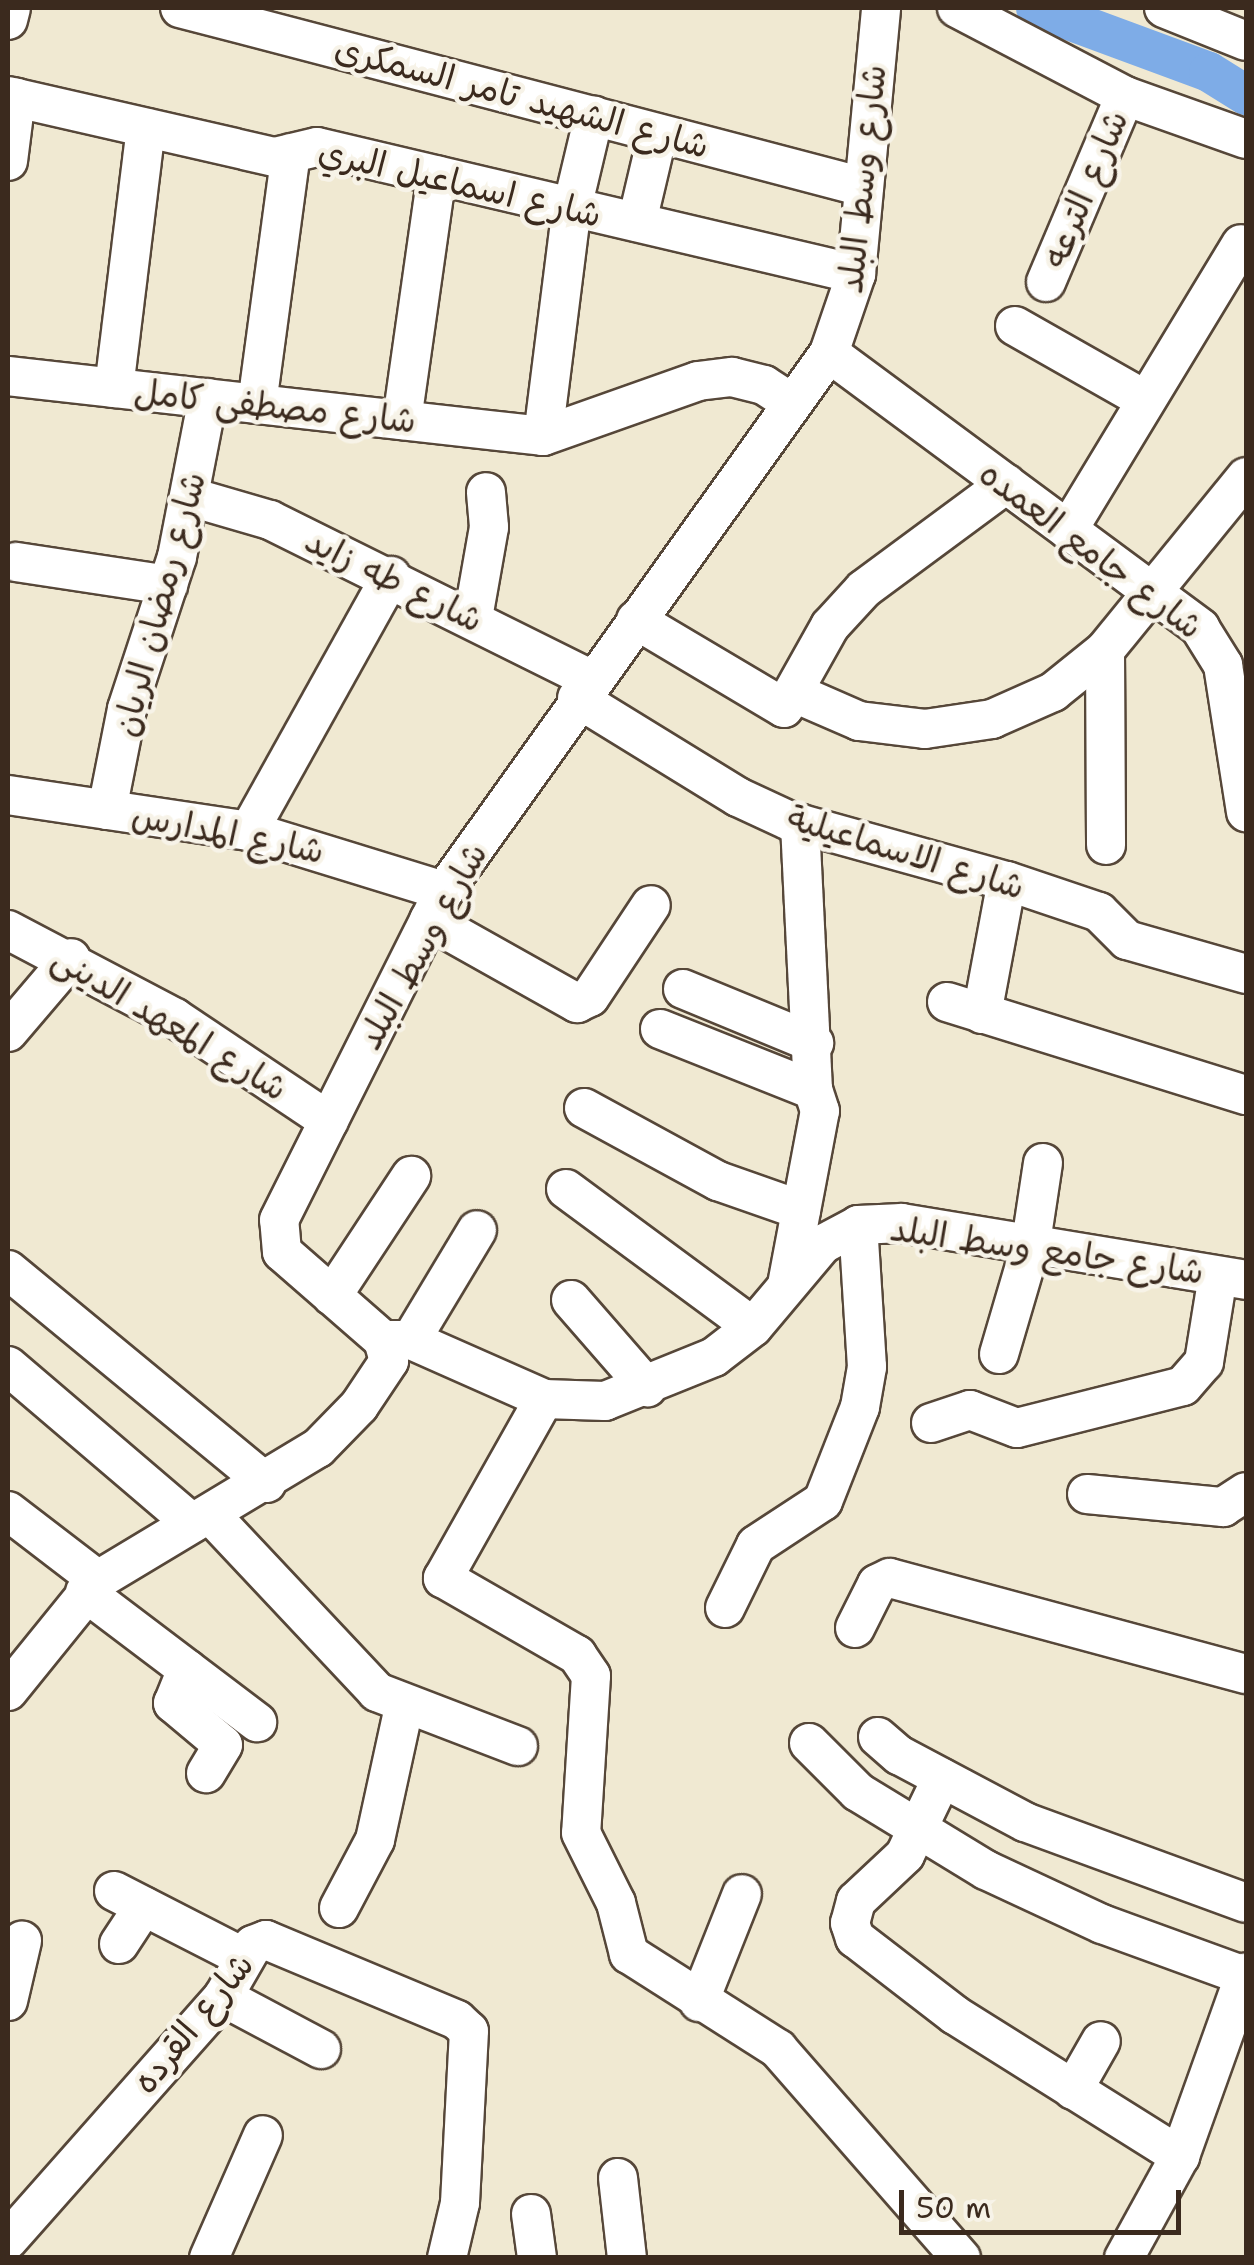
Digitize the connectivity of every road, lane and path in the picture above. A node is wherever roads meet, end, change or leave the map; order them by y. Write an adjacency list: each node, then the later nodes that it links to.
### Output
1 (11, 8): 6 (street)
2 (180, 8): 10 (street, شارع الشهيد تامر السمكرى)
3 (880, 8): 17 (street, شارع وسط البلد)
4 (957, 8): 8 (street)
5 (1164, 8): 7 (street)
6 (8, 20)
7 (1246, 41)
8 (1125, 96): 13 (street); 22 (street, شارع الترعه)
9 (12, 97): 11 (street, شارع اسماعيل البري); 15 (street)
10 (594, 116): 12 (street, شارع الشهيد تامر السمكرى); 18 (street)
11 (146, 128): 14 (street, شارع اسماعيل البري); 26 (street)
12 (658, 133): 17 (street, شارع الشهيد تامر السمكرى); 19 (street)
13 (1246, 139)
14 (291, 153): 16 (street, شارع اسماعيل البري); 29 (street)
15 (8, 161)
16 (438, 175): 18 (street, شارع اسماعيل البري); 31 (street)
17 (864, 188): 21 (street, شارع وسط البلد)
18 (572, 208): 19 (street, شارع اسماعيل البري); 32 (street)
19 (637, 222): 21 (street, شارع اسماعيل البري)
20 (1241, 244): 28 (street)
21 (856, 274): 24 (street, شارع وسط البلد)
22 (1046, 282)
23 (1015, 326): 28 (street)
24 (829, 353): 30 (street, شارع وسط البلد); 34 (street, شارع جامع العمده)
25 (8, 376): 26 (street, شارع مصطفى كامل)
26 (114, 388): 27 (street, شارع مصطفى كامل)
27 (208, 398): 29 (street, شارع مصطفى كامل); 36 (street, شارع رمضان الريان)
28 (1145, 400): 37 (street)
29 (257, 404): 31 (street, شارع مصطفى كامل)
30 (792, 404): 32 (street, شارع مصطفى كامل); 43 (street, شارع وسط البلد)
31 (402, 420): 32 (street, شارع مصطفى كامل)
32 (543, 436)
33 (1246, 476): 41 (street)
34 (1006, 484): 37 (street, شارع جامع العمده); 47 (street)
35 (486, 492): 42 (street)
36 (191, 497): 39 (street, شارع طه زايد); 40 (street, شارع رمضان الريان)
37 (1068, 530): 41 (street, شارع جامع العمده)
38 (16, 562): 40 (street)
39 (392, 576): 42 (street, شارع طه زايد); 52 (street)
40 (168, 585): 49 (street, شارع رمضان الريان)
41 (1152, 592): 44 (street, شارع جامع العمده); 45 (street)
42 (473, 618): 46 (street, شارع طه زايد)
43 (636, 620): 46 (street, شارع وسط البلد); 47 (street)
44 (1230, 644): 50 (street, شارع جامع العمده)
45 (1104, 650): 47 (street); 53 (street)
46 (584, 688): 51 (street, شارع الاسماعيلية); 56 (street, شارع وسط البلد)
47 (797, 694)
48 (8, 795): 49 (street, شارع المدارس)
49 (107, 810): 52 (street, شارع المدارس)
50 (1246, 812)
51 (800, 823): 54 (street, شارع الاسماعيلية); 63 (street)
52 (248, 832): 56 (street, شارع المدارس)
53 (1106, 845)
54 (1007, 880): 59 (street, شارع الاسماعيلية); 65 (street)
55 (651, 904): 56 (street, شارع المدارس)
56 (436, 906): 67 (street, شارع وسط البلد)
57 (8, 930): 58 (street, شارع المعهد الدينى)
58 (71, 958): 62 (street); 67 (street, شارع المعهد الدينى)
59 (1246, 974)
60 (682, 989): 63 (street)
61 (660, 1028): 64 (street)
62 (8, 1032)
63 (814, 1043): 64 (street)
64 (813, 1090): 71 (street)
65 (1246, 1095)
66 (584, 1108): 71 (street)
67 (329, 1121): 78 (street, شارع وسط البلد)
68 (1044, 1163): 74 (street)
69 (411, 1176): 78 (street)
70 (566, 1189): 80 (street)
71 (801, 1210): 77 (street)
72 (858, 1225): 74 (street, شارع جامع وسط البلد); 77 (street, شارع جامع وسط البلد); 93 (street)
73 (477, 1230): 81 (street)
74 (1030, 1248): 76 (street, شارع جامع وسط البلد); 82 (street)
75 (8, 1270): 87 (street)
76 (1232, 1278): 86 (street)
77 (785, 1292): 80 (street, شارع جامع وسط البلد)
78 (332, 1296): 81 (street, شارع وسط البلد)
79 (571, 1300): 84 (street)
80 (753, 1327): 84 (street, شارع جامع وسط البلد)
81 (397, 1340): 85 (street, شارع جامع وسط البلد); 87 (street)
82 (998, 1354)
83 (8, 1366): 91 (street)
84 (647, 1387): 85 (street, شارع جامع وسط البلد)
85 (544, 1399): 115 (street)
86 (930, 1424)
87 (266, 1483): 91 (street)
88 (1246, 1492): 89 (street)
89 (1087, 1494)
90 (8, 1511): 92 (street)
91 (201, 1518): 92 (street); 98 (street)
92 (92, 1586): 95 (street); 97 (street)
93 (725, 1608)
94 (856, 1628): 96 (street)
95 (187, 1669): 99 (street); 103 (street)
96 (1246, 1674)
97 (12, 1675)
98 (404, 1708): 102 (street); 108 (street)
99 (258, 1722)
100 (878, 1737): 104 (street)
101 (810, 1743): 105 (street)
102 (518, 1746)
103 (206, 1773)
104 (942, 1778): 105 (street); 107 (street)
105 (917, 1830): 112 (street); 119 (street)
106 (742, 1894): 115 (street)
107 (1246, 1903)
108 (339, 1908)
109 (22, 1942): 114 (street)
110 (119, 1944): 111 (street)
111 (243, 1957): 113 (street, شارع القرده); 126 (street, شارع القرده)
112 (1246, 1974): 116 (street)
113 (222, 1998): 118 (street); 124 (street, شارع القرده)
114 (8, 2001)
115 (699, 2002): 129 (street)
116 (1239, 2017): 121 (street)
117 (1100, 2041): 119 (street)
118 (321, 2049)
119 (1073, 2090): 121 (street)
120 (263, 2134): 125 (street)
121 (1180, 2156): 130 (street)
122 (618, 2178): 128 (street)
123 (531, 2214): 127 (street)
124 (8, 2240)
125 (209, 2258)
126 (447, 2258)
127 (537, 2258)
128 (627, 2258)
129 (961, 2258)
130 (1124, 2258)

